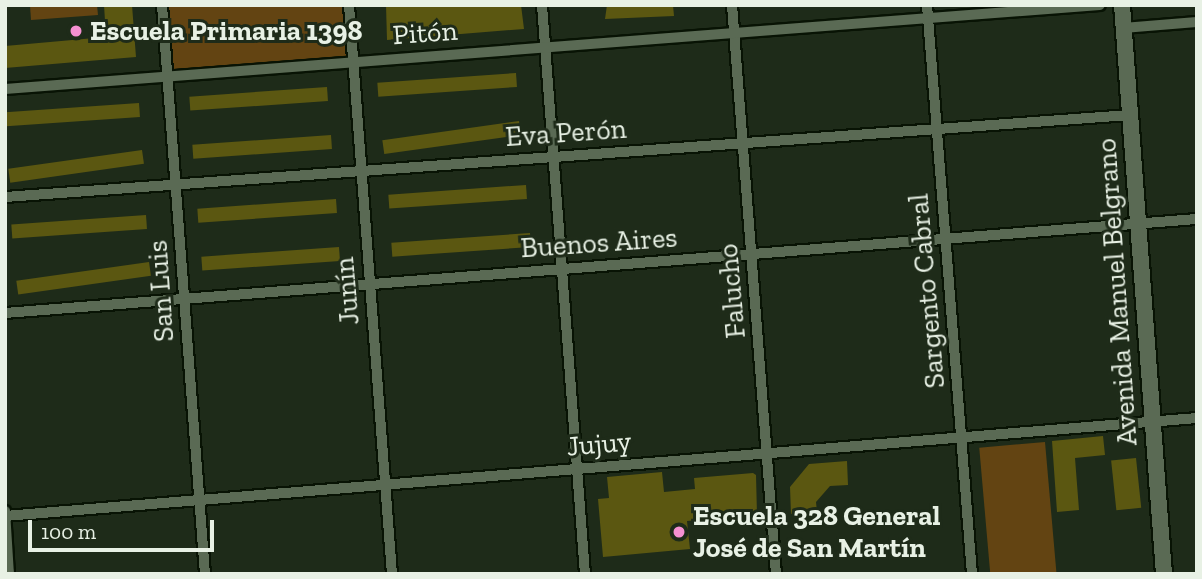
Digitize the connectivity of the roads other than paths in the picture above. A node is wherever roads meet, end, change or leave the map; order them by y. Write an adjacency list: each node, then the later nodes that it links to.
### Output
1 (162, 5): 14 (street, San Luis)
2 (349, 5): 13 (street, Junín)
3 (542, 5): 12 (street)
4 (732, 5): 11 (street, Falucho)
5 (927, 5): 8 (street, Sargento Cabral)
6 (1100, 5): 8 (street, Pitón)
7 (1122, 5): 10 (main road, Avenida Manuel Belgrano)
8 (928, 18): 11 (street, Pitón); 17 (street, Sargento Cabral)
9 (1197, 22): 10 (street)
10 (1123, 28): 16 (main road, Avenida Manuel Belgrano)
11 (734, 32): 12 (street, Pitón); 18 (street, Falucho)
12 (545, 46): 13 (street, Pitón); 19 (street)
13 (353, 61): 14 (street, Pitón); 20 (street, Junín)
14 (167, 76): 15 (street, Pitón); 21 (street, San Luis)
15 (5, 89)
16 (1130, 115): 17 (street, Eva Perón); 24 (main road, Avenida Manuel Belgrano)
17 (936, 129): 18 (street, Eva Perón); 25 (street, Sargento Cabral)
18 (743, 143): 19 (street, Eva Perón); 26 (street, Falucho)
19 (553, 157): 20 (street, Eva Perón); 27 (street)
20 (360, 171): 21 (street, Eva Perón); 28 (street, Junín)
21 (176, 185): 22 (street, Eva Perón); 29 (street, San Luis)
22 (5, 197)
23 (1197, 219): 24 (street, Buenos Aires)
24 (1138, 224): 25 (street, Buenos Aires); 32 (main road, Avenida Manuel Belgrano)
25 (945, 239): 26 (street, Buenos Aires); 33 (street, Sargento Cabral)
26 (751, 254): 27 (street, Buenos Aires); 34 (street, Falucho)
27 (562, 269): 28 (street, Buenos Aires); 35 (street)
28 (368, 284): 29 (street, Buenos Aires); 36 (street, Junín)
29 (184, 299): 30 (street, Buenos Aires); 37 (street, San Luis)
30 (5, 313)
31 (1197, 418): 32 (street, Jujuy)
32 (1154, 421): 33 (street, Jujuy); 46 (main road, Avenida Manuel Belgrano)
33 (962, 437): 34 (street, Jujuy); 45 (street, Sargento Cabral)
34 (768, 453): 35 (street, Jujuy); 44 (street, Falucho)
35 (577, 469): 36 (street, Jujuy); 43 (street)
36 (386, 485): 37 (street, Jujuy); 42 (street, Junín)
37 (200, 500): 39 (street, Jujuy); 41 (street, San Luis)
38 (5, 511): 39 (street)
39 (5, 516): 40 (street)
40 (9, 574)
41 (205, 574)
42 (392, 574)
43 (585, 574)
44 (776, 574)
45 (972, 574)
46 (1164, 574)

